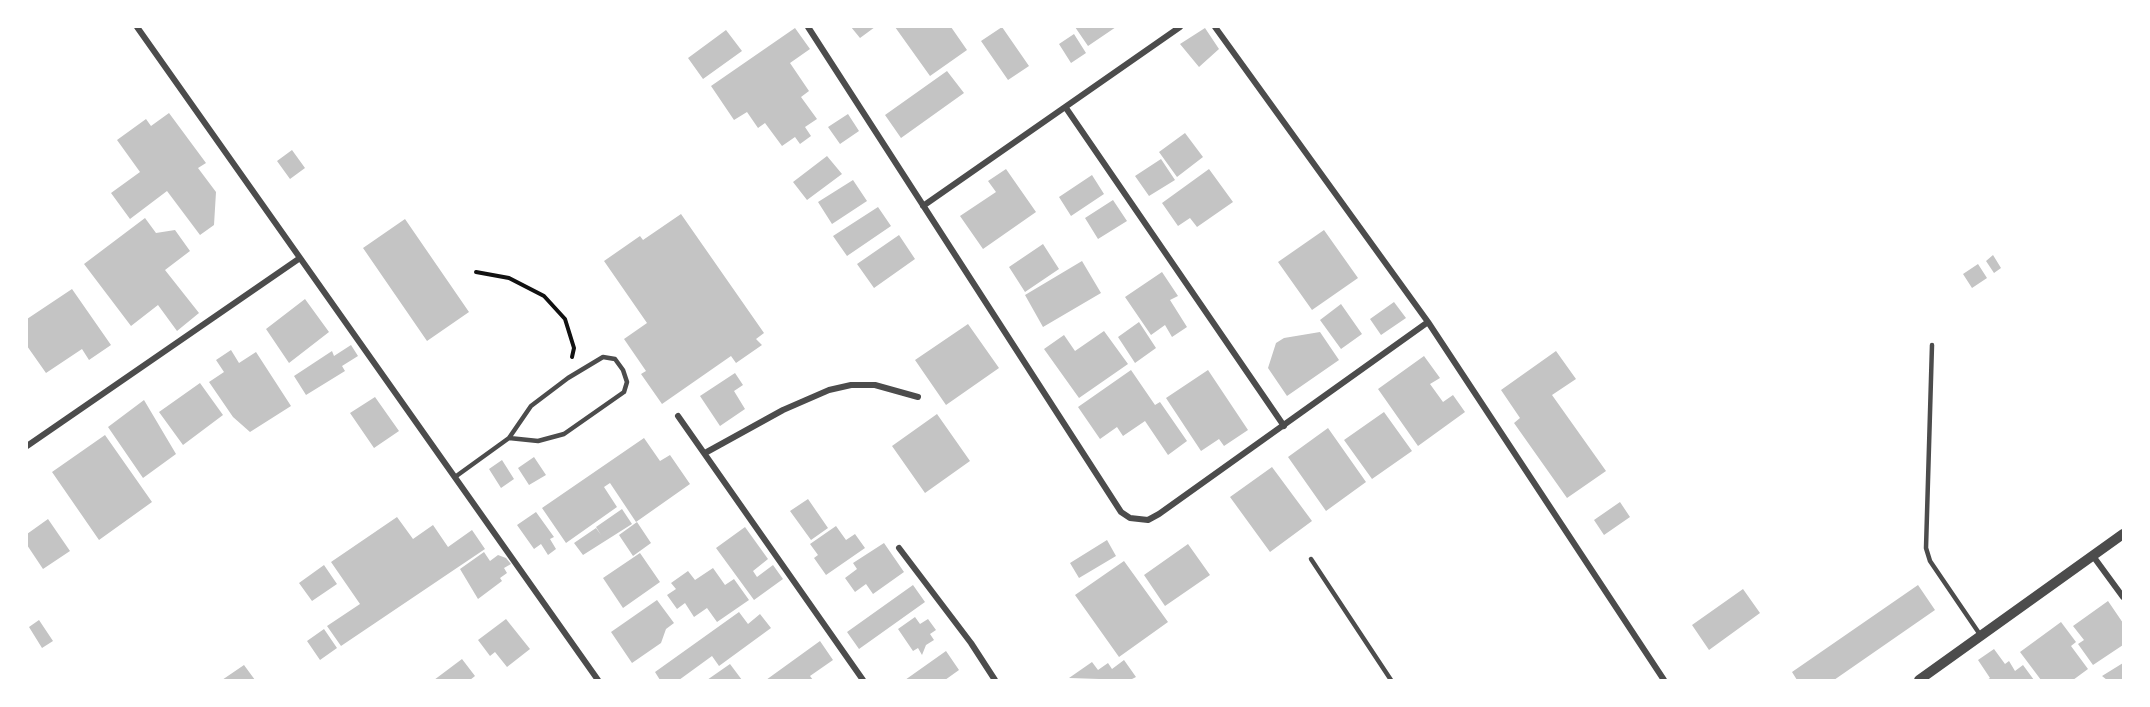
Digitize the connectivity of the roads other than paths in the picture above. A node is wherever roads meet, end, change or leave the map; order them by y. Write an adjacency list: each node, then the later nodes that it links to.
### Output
1 (137, 27): 7 (street)
2 (808, 27): 6 (street)
3 (1180, 27): 5 (street)
4 (1215, 27): 8 (street)
5 (1066, 108): 6 (street); 12 (street)
6 (923, 206): 12 (street)
7 (300, 258): 14 (street); 16 (street)
8 (1428, 322): 12 (street); 27 (street)
9 (1932, 345): 22 (lane)
10 (918, 397): 15 (street)
11 (678, 416): 15 (street)
12 (1284, 426)
13 (509, 438): 13 (lane); 16 (lane)
14 (27, 446)
15 (705, 453): 24 (street)
16 (455, 477): 23 (street)
17 (2123, 534): 19 (street)
18 (899, 548): 25 (street)
19 (2093, 556): 21 (street); 22 (street)
20 (1311, 559): 26 (lane)
21 (2123, 597)
22 (1981, 636): 28 (street)
23 (598, 680)
24 (862, 680)
25 (995, 680)
26 (1391, 680)
27 (1664, 680)
28 (1919, 680)

